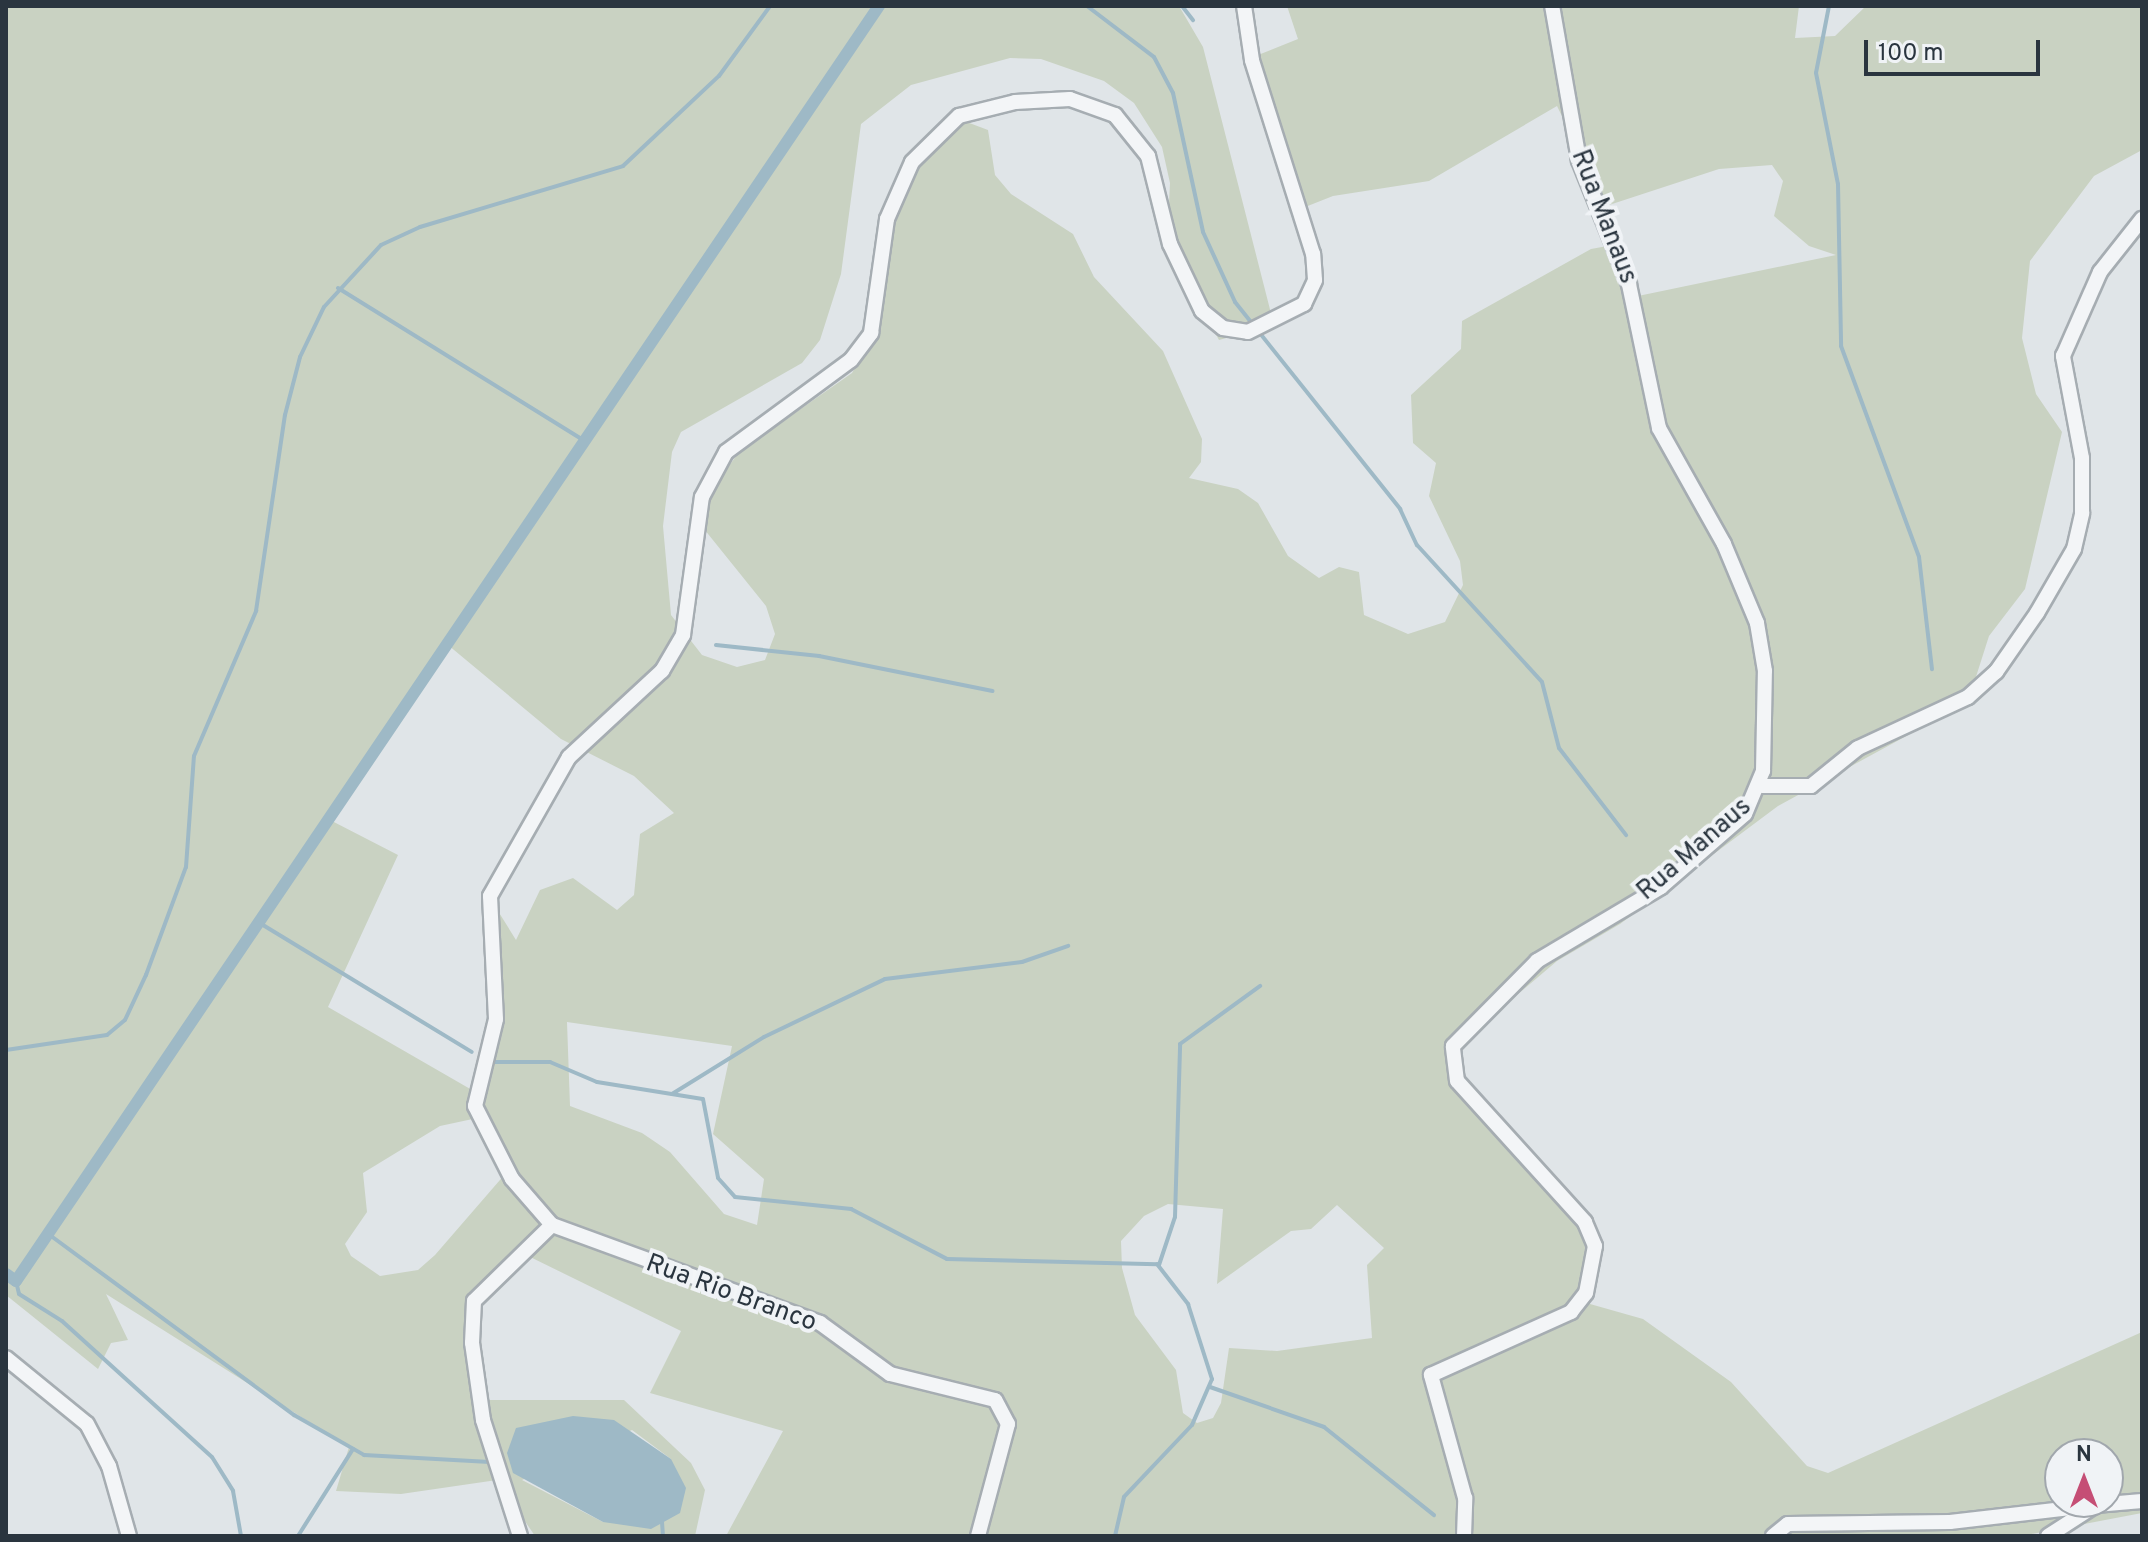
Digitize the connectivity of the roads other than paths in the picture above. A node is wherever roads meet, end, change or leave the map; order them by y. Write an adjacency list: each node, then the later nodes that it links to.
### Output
1 (1244, 6): 6 (street)
2 (1552, 6): 5 (street, Rua Manaus)
3 (2142, 219): 4 (street)
4 (2137, 231): 5 (street)
5 (1762, 786): 13 (street, Rua Manaus)
6 (552, 1225): 11 (street); 12 (street, Rua Rio Branco)
7 (6, 1358): 10 (street)
8 (2044, 1511): 14 (street)
9 (2076, 1518): 15 (street)
10 (129, 1536)
11 (520, 1536)
12 (978, 1536)
13 (1464, 1536)
14 (1773, 1536)
15 (2048, 1536)

